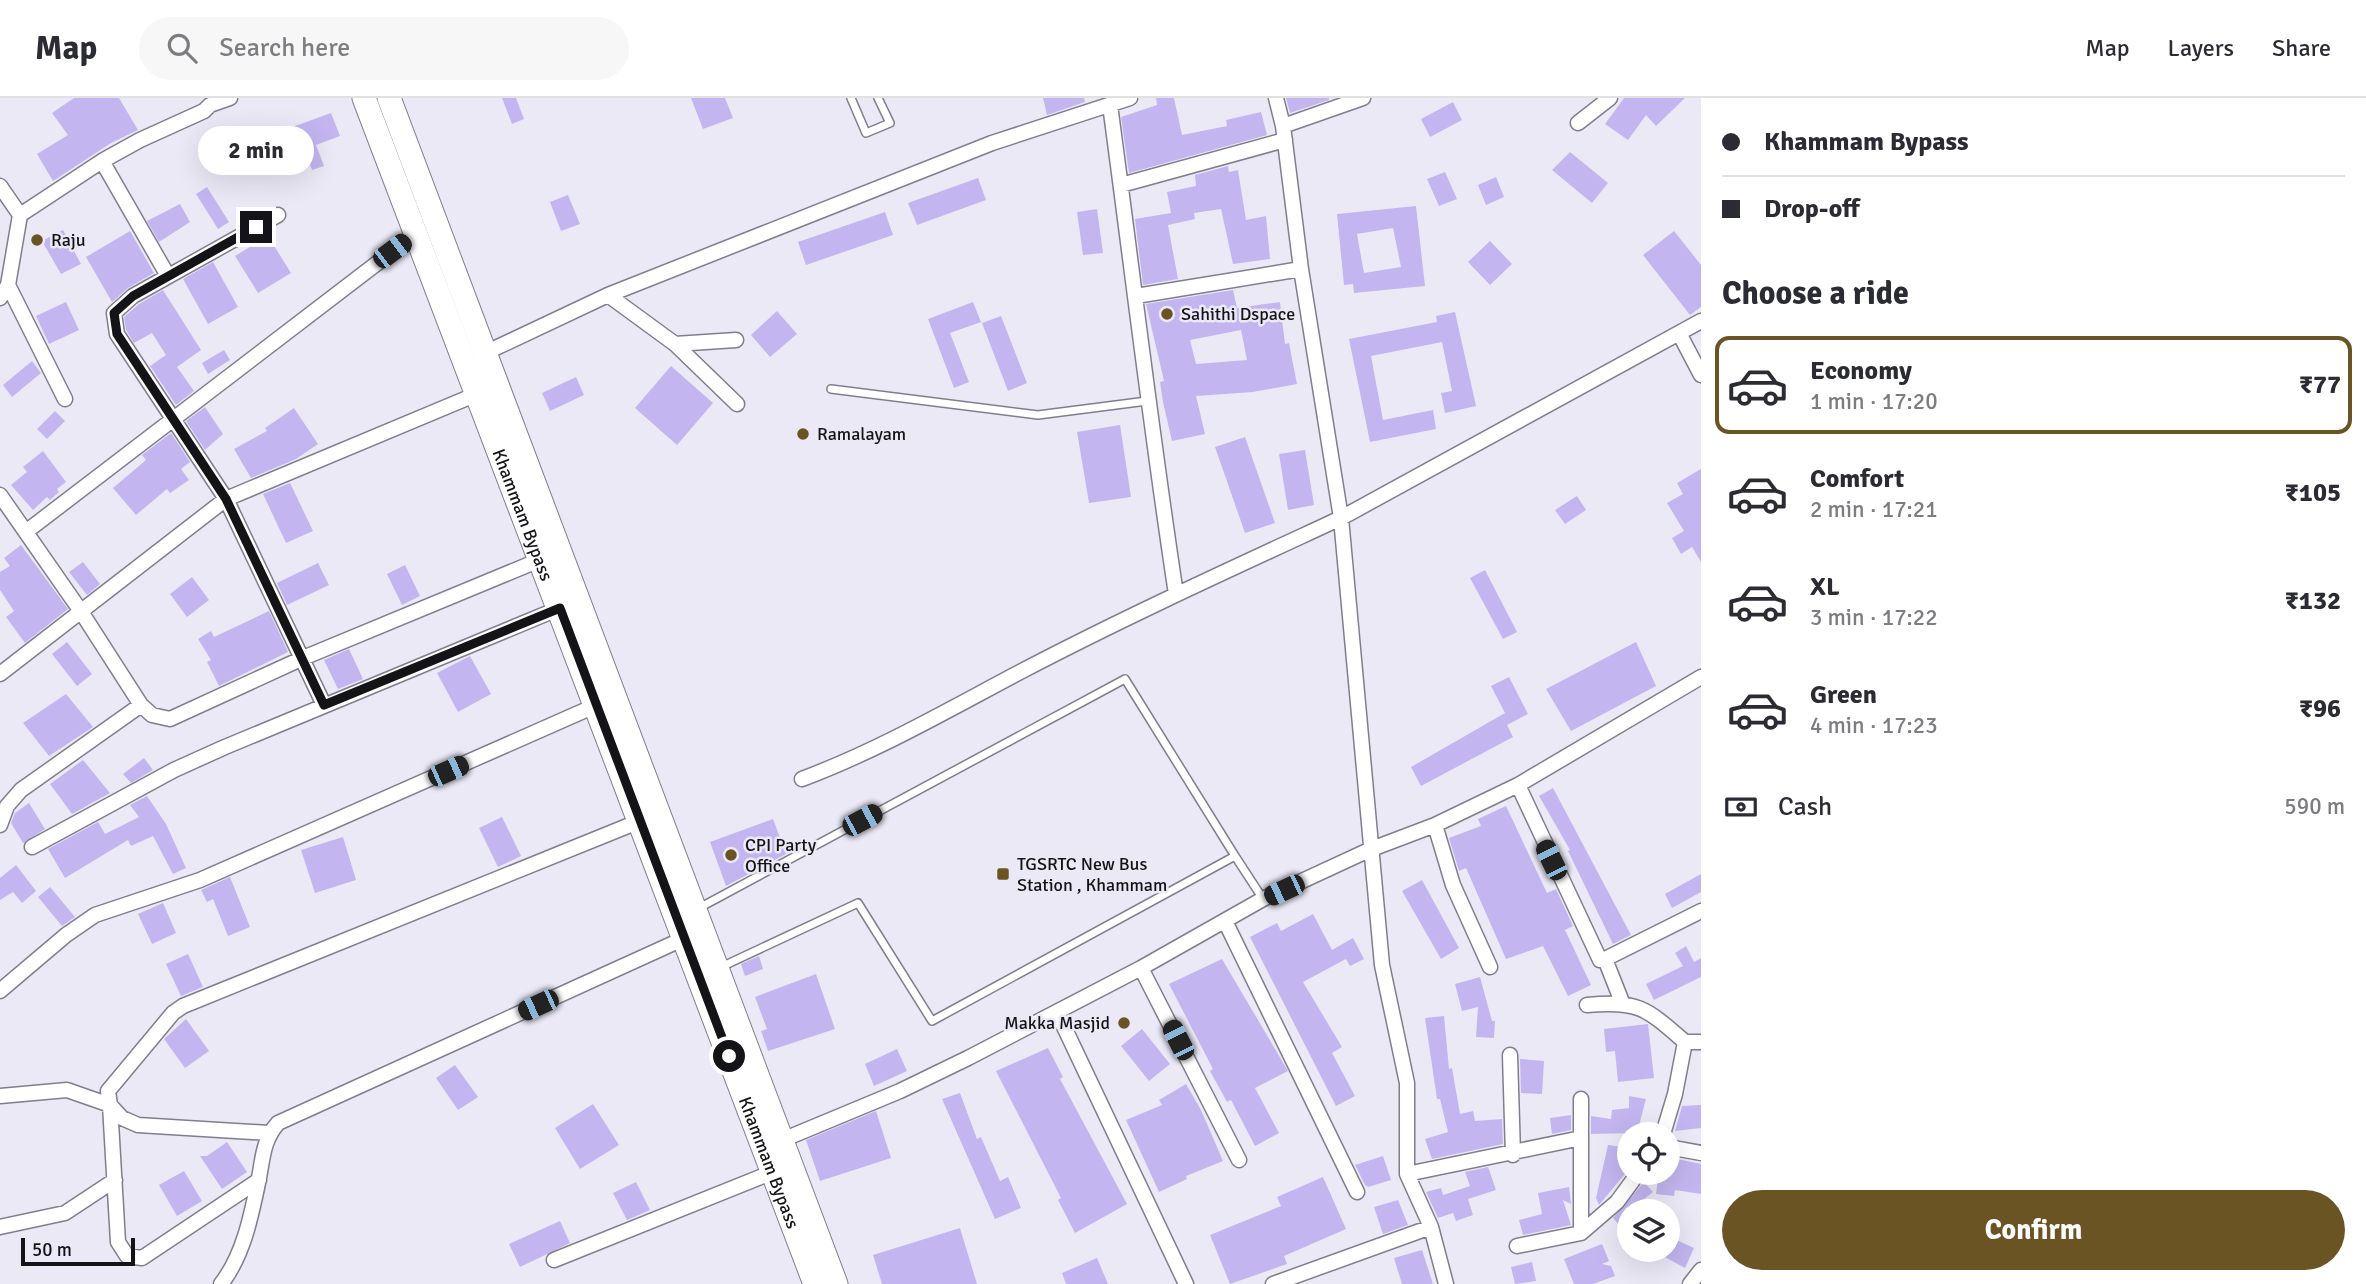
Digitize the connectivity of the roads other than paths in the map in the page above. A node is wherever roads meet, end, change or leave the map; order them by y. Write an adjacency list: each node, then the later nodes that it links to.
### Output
1 (230, 98): 10 (street)
2 (364, 98): 19 (highway, Khammam Bypass)
3 (389, 98): 29 (highway, Khammam Bypass)
4 (851, 98): 5 (lane)
5 (878, 98)
6 (1130, 98): 11 (street)
7 (1276, 98): 13 (street)
8 (1363, 98): 13 (street)
9 (1610, 98): 12 (street)
10 (209, 101): 14 (street)
11 (1112, 102): 16 (street); 23 (street)
12 (1578, 122)
13 (1284, 133): 16 (street); 20 (street)
14 (102, 161): 17 (street); 21 (street)
15 (0, 186): 17 (street)
16 (1121, 186): 24 (street)
17 (20, 215): 22 (street)
18 (278, 215): 21 (street)
19 (414, 235): 32 (highway, Khammam Bypass); 36 (street)
20 (1301, 269): 24 (street); 39 (street)
21 (168, 276): 36 (street)
22 (4, 292): 33 (street)
23 (608, 295): 28 (street); 29 (street)
24 (1136, 296): 34 (street)
25 (1701, 321): 26 (street)
26 (1679, 333): 30 (street); 39 (street)
27 (736, 340): 28 (street)
28 (676, 344): 35 (street)
29 (485, 352): 55 (highway, Khammam Bypass)
30 (1701, 375)
31 (831, 388): 34 (lane)
32 (477, 394): 38 (street); 41 (highway, Khammam Bypass)
33 (65, 399)
34 (1147, 401): 42 (street)
35 (737, 404)
36 (171, 417): 38 (street); 40 (street)
37 (0, 495): 40 (street)
38 (226, 499): 44 (street); 45 (street)
39 (1341, 518): 42 (street); 57 (street)
40 (27, 531): 44 (street)
41 (542, 559): 43 (highway, Khammam Bypass); 45 (street)
42 (1176, 594): 51 (street)
43 (560, 608): 49 (street); 50 (highway, Khammam Bypass)
44 (80, 610): 46 (street); 48 (street)
45 (303, 658): 48 (street); 49 (street)
46 (0, 674)
47 (1701, 677): 52 (street)
48 (141, 705): 53 (street)
49 (324, 705): 56 (street)
50 (597, 705): 55 (highway, Khammam Bypass); 68 (street)
51 (802, 779)
52 (1518, 785): 54 (street); 64 (street)
53 (0, 825)
54 (1435, 825): 57 (street); 65 (street)
55 (649, 826): 60 (highway, Khammam Bypass); 63 (highway, Khammam Bypass); 77 (street)
56 (32, 847)
57 (1369, 850): 59 (street); 87 (street)
58 (1235, 856): 59 (lane); 60 (lane); 67 (lane)
59 (1263, 900): 62 (street)
60 (695, 910): 67 (highway, Khammam Bypass)
61 (1701, 911): 64 (street)
62 (1225, 921): 66 (street); 91 (street)
63 (685, 939): 79 (street); 81 (highway, Khammam Bypass)
64 (1605, 959): 69 (street)
65 (1490, 967)
66 (1141, 968): 71 (street); 85 (street)
67 (717, 969): 81 (highway, Khammam Bypass)
68 (0, 991)
69 (1622, 1002): 70 (street); 72 (street)
70 (1587, 1005)
71 (1057, 1012): 81 (street); 101 (street)
72 (1685, 1042): 73 (street); 78 (street)
73 (1701, 1042)
74 (1510, 1055): 84 (street)
75 (0, 1096): 77 (street)
76 (1581, 1099): 80 (street)
77 (110, 1105): 79 (street); 88 (street)
78 (1666, 1122)
79 (269, 1133): 89 (street)
80 (1581, 1138): 84 (street); 94 (street)
81 (773, 1144): 86 (highway, Khammam Bypass); 100 (highway, Khammam Bypass)
82 (1680, 1149): 83 (street)
83 (1701, 1153)
84 (1513, 1155): 87 (street)
85 (1239, 1160)
86 (773, 1172): 96 (street); 99 (highway, Khammam Bypass)
87 (1408, 1174): 93 (street)
88 (115, 1180): 89 (street); 92 (street)
89 (259, 1180): 98 (street)
90 (1629, 1185): 94 (street)
91 (1357, 1192)
92 (0, 1227)
93 (1431, 1227): 102 (street); 103 (street)
94 (1581, 1233): 95 (street)
95 (1517, 1246)
96 (554, 1260)
97 (1701, 1270): 104 (street)
98 (221, 1284)
99 (815, 1284)
100 (836, 1284)
101 (1186, 1284)
102 (1273, 1284)
103 (1447, 1284)
104 (1690, 1284)

